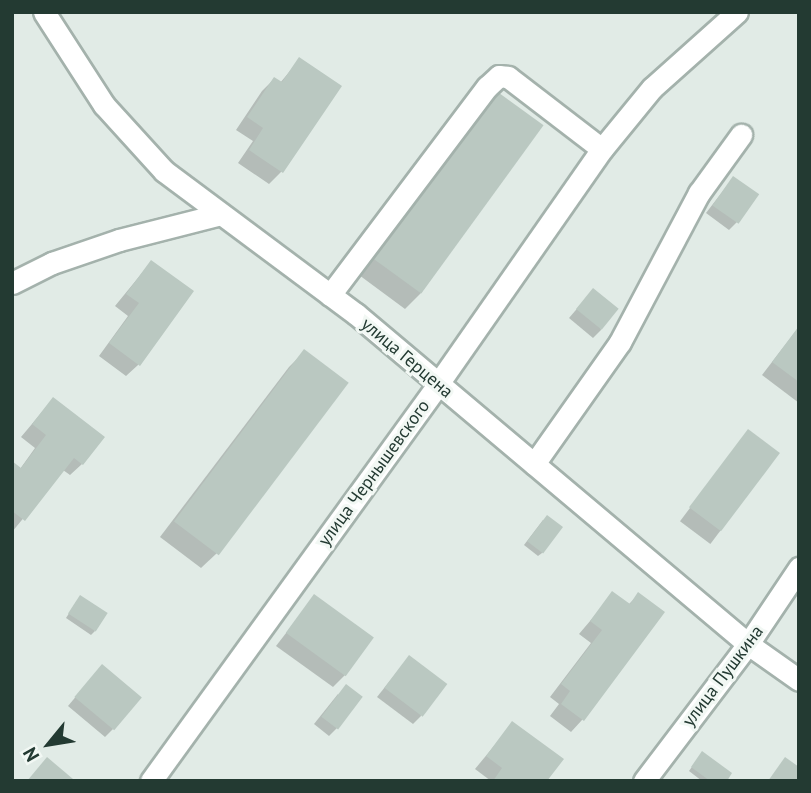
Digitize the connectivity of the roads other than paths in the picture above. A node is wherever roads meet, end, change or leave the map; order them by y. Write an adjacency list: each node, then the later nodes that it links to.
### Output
1 (44, 12): 5 (street, улица Герцена)
2 (737, 12): 4 (street, улица Чернышевского)
3 (741, 135): 9 (street)
4 (602, 149): 7 (street); 8 (street, улица Чернышевского)
5 (221, 214): 6 (street); 7 (street, улица Герцена)
6 (12, 284)
7 (330, 295): 8 (street, улица Герцена)
8 (438, 384): 9 (street, улица Герцена); 13 (street, улица Чернышевского)
9 (534, 464): 11 (street, улица Герцена)
10 (799, 568): 11 (street, улица Пушкина)
11 (748, 644): 12 (street, улица Герцена); 14 (street, улица Пушкина)
12 (799, 680)
13 (151, 781)
14 (644, 781)

